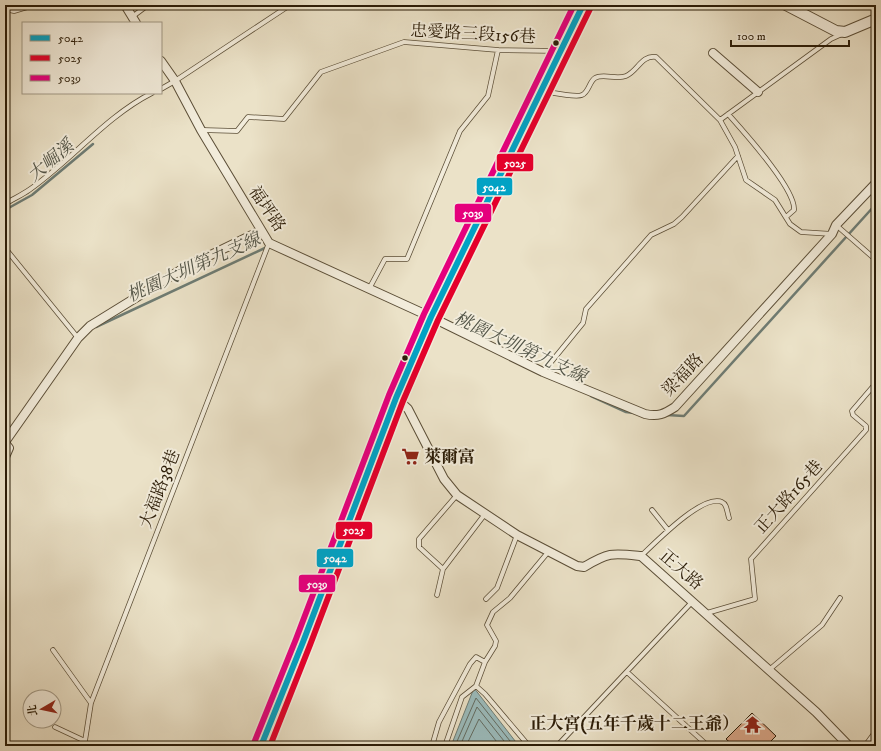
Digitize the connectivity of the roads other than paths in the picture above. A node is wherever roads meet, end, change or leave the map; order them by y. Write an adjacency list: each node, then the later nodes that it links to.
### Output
1 (34, 5): 7 (lane)
2 (125, 5): 9 (street)
3 (148, 5): 9 (lane)
4 (290, 5): 15 (lane)
5 (582, 5): 12 (main road)
6 (786, 5): 10 (street)
7 (5, 9)
8 (876, 19): 10 (street)
9 (134, 20)
10 (845, 32): 18 (lane)
11 (498, 50): 12 (lane, 忠愛路三段156巷); 22 (lane, 忠愛路三段156巷); 33 (lane)
12 (561, 51): 17 (main road)
13 (713, 53): 18 (street)
14 (162, 62): 15 (street, 福坪路)
15 (175, 81): 16 (lane); 22 (street, 福坪路)
16 (162, 88)
17 (542, 91): 21 (lane); 34 (main road)
18 (758, 92): 20 (lane)
19 (150, 94): 25 (lane)
20 (728, 114): 21 (lane); 26 (lane)
21 (720, 120): 23 (lane)
22 (201, 130): 28 (street, 福坪路)
23 (738, 156): 26 (lane); 36 (lane)
24 (876, 183): 27 (street, 梁福路)
25 (5, 204)
26 (786, 217): 29 (lane)
27 (836, 225): 29 (street, 梁福路); 32 (lane)
28 (260, 231): 30 (street, 福坪路); 35 (street)
29 (832, 234): 36 (street, 梁福路)
30 (269, 244): 33 (street, 福坪路); 60 (lane, 大福路38巷)
31 (5, 248): 35 (lane)
32 (876, 260)
33 (369, 289): 34 (street, 福坪路)
34 (430, 319): 36 (street, 梁福路); 38 (main road)
35 (78, 338): 39 (street)
36 (543, 372)
37 (876, 383): 54 (lane, 正大路165巷)
38 (396, 398): 41 (street, 正大路); 65 (main road)
39 (5, 443): 40 (street)
40 (5, 458)
41 (457, 495): 43 (street, 正大路); 49 (lane)
42 (652, 510): 45 (lane)
43 (486, 513): 46 (street, 正大路); 49 (lane)
44 (728, 518): 45 (lane)
45 (668, 530): 48 (lane)
46 (517, 535): 47 (street, 正大路); 52 (lane)
47 (549, 551): 48 (street, 正大路); 56 (lane)
48 (642, 556): 53 (street, 正大路)
49 (443, 569): 50 (lane)
50 (437, 595)
51 (840, 598): 57 (lane)
52 (486, 599)
53 (693, 601): 54 (street, 正大路); 58 (lane)
54 (707, 613): 57 (street, 正大路)
55 (53, 650): 60 (lane)
56 (485, 662): 59 (lane); 66 (lane)
57 (769, 670): 71 (street, 正大路)
58 (627, 672): 69 (lane); 70 (lane)
59 (476, 686): 67 (lane); 68 (lane)
60 (91, 703): 63 (lane, 大福路38巷)
61 (59, 729): 63 (lane)
62 (876, 731): 72 (lane)
63 (85, 741): 64 (lane, 大福路38巷)
64 (81, 746)
65 (261, 746)
66 (432, 746)
67 (445, 746)
68 (529, 746)
69 (557, 746)
70 (708, 746)
71 (849, 746)
72 (865, 746)

